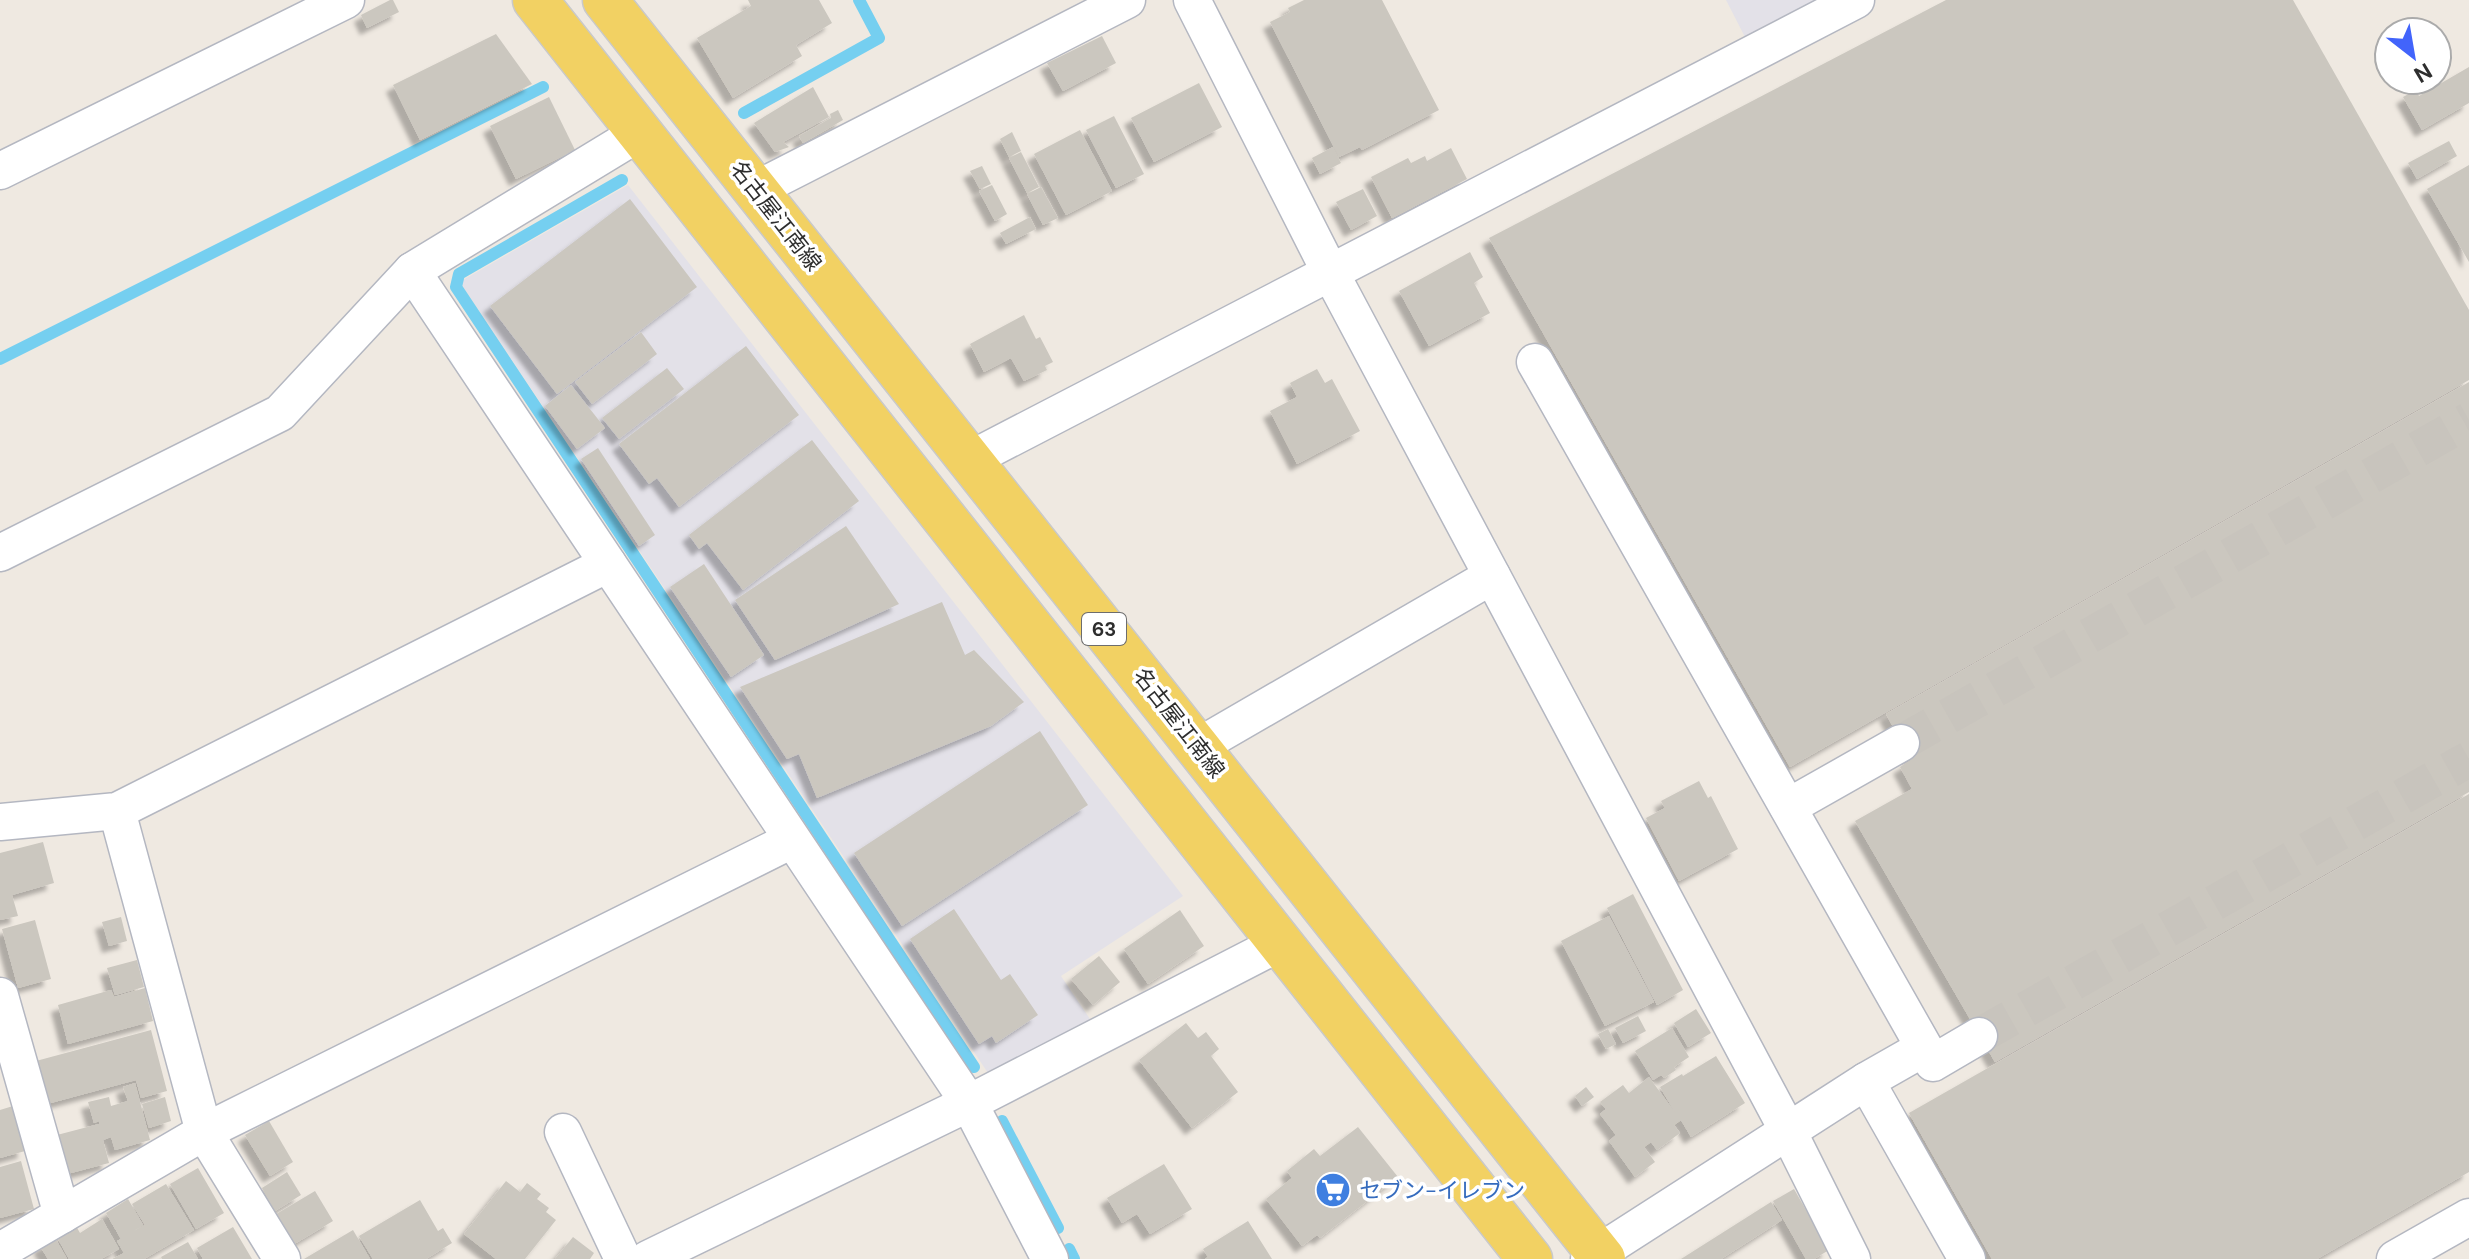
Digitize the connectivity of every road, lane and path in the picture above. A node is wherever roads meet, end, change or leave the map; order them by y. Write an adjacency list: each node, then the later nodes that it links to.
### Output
1 (346, 0): 8 (street)
2 (535, 0): 7 (main road, 63)
3 (605, 0): 9 (main road, 名古屋江南線 / 63)
4 (1127, 0): 9 (street)
5 (1192, 0): 11 (street)
6 (1856, 0): 11 (street)
7 (639, 133): 10 (street); 23 (main road, 63)
8 (0, 171)
9 (755, 190): 13 (main road, 名古屋江南線 / 63)
10 (412, 271): 14 (street); 15 (street)
11 (1330, 272): 13 (street); 16 (street)
12 (1535, 362): 19 (street)
13 (969, 460): 18 (main road, 名古屋江南線 / 63)
14 (0, 553)
15 (608, 564): 20 (street); 22 (street)
16 (1492, 576): 18 (street); 30 (street)
17 (1901, 743): 19 (street)
18 (1197, 747): 36 (main road, 名古屋江南線 / 63)
19 (1788, 807): 26 (street)
20 (117, 811): 21 (street); 31 (street)
21 (0, 822)
22 (792, 840): 29 (street); 31 (street)
23 (1280, 943): 29 (street); 41 (main road, 63)
24 (0, 996): 28 (street)
25 (1979, 1036): 26 (street)
26 (1924, 1048): 27 (street)
27 (1866, 1081): 30 (street); 43 (street)
28 (12, 1084): 33 (street)
29 (969, 1103): 39 (street); 40 (street)
30 (1788, 1131): 36 (street); 42 (street)
31 (204, 1132): 33 (street); 37 (street)
32 (563, 1132): 38 (street)
33 (62, 1215): 35 (street)
34 (2469, 1217): 44 (street)
35 (0, 1251)
36 (1597, 1257)
37 (282, 1259)
38 (623, 1259)
39 (648, 1259)
40 (1050, 1259)
41 (1530, 1259)
42 (1852, 1259)
43 (1967, 1259)
44 (2395, 1259)

